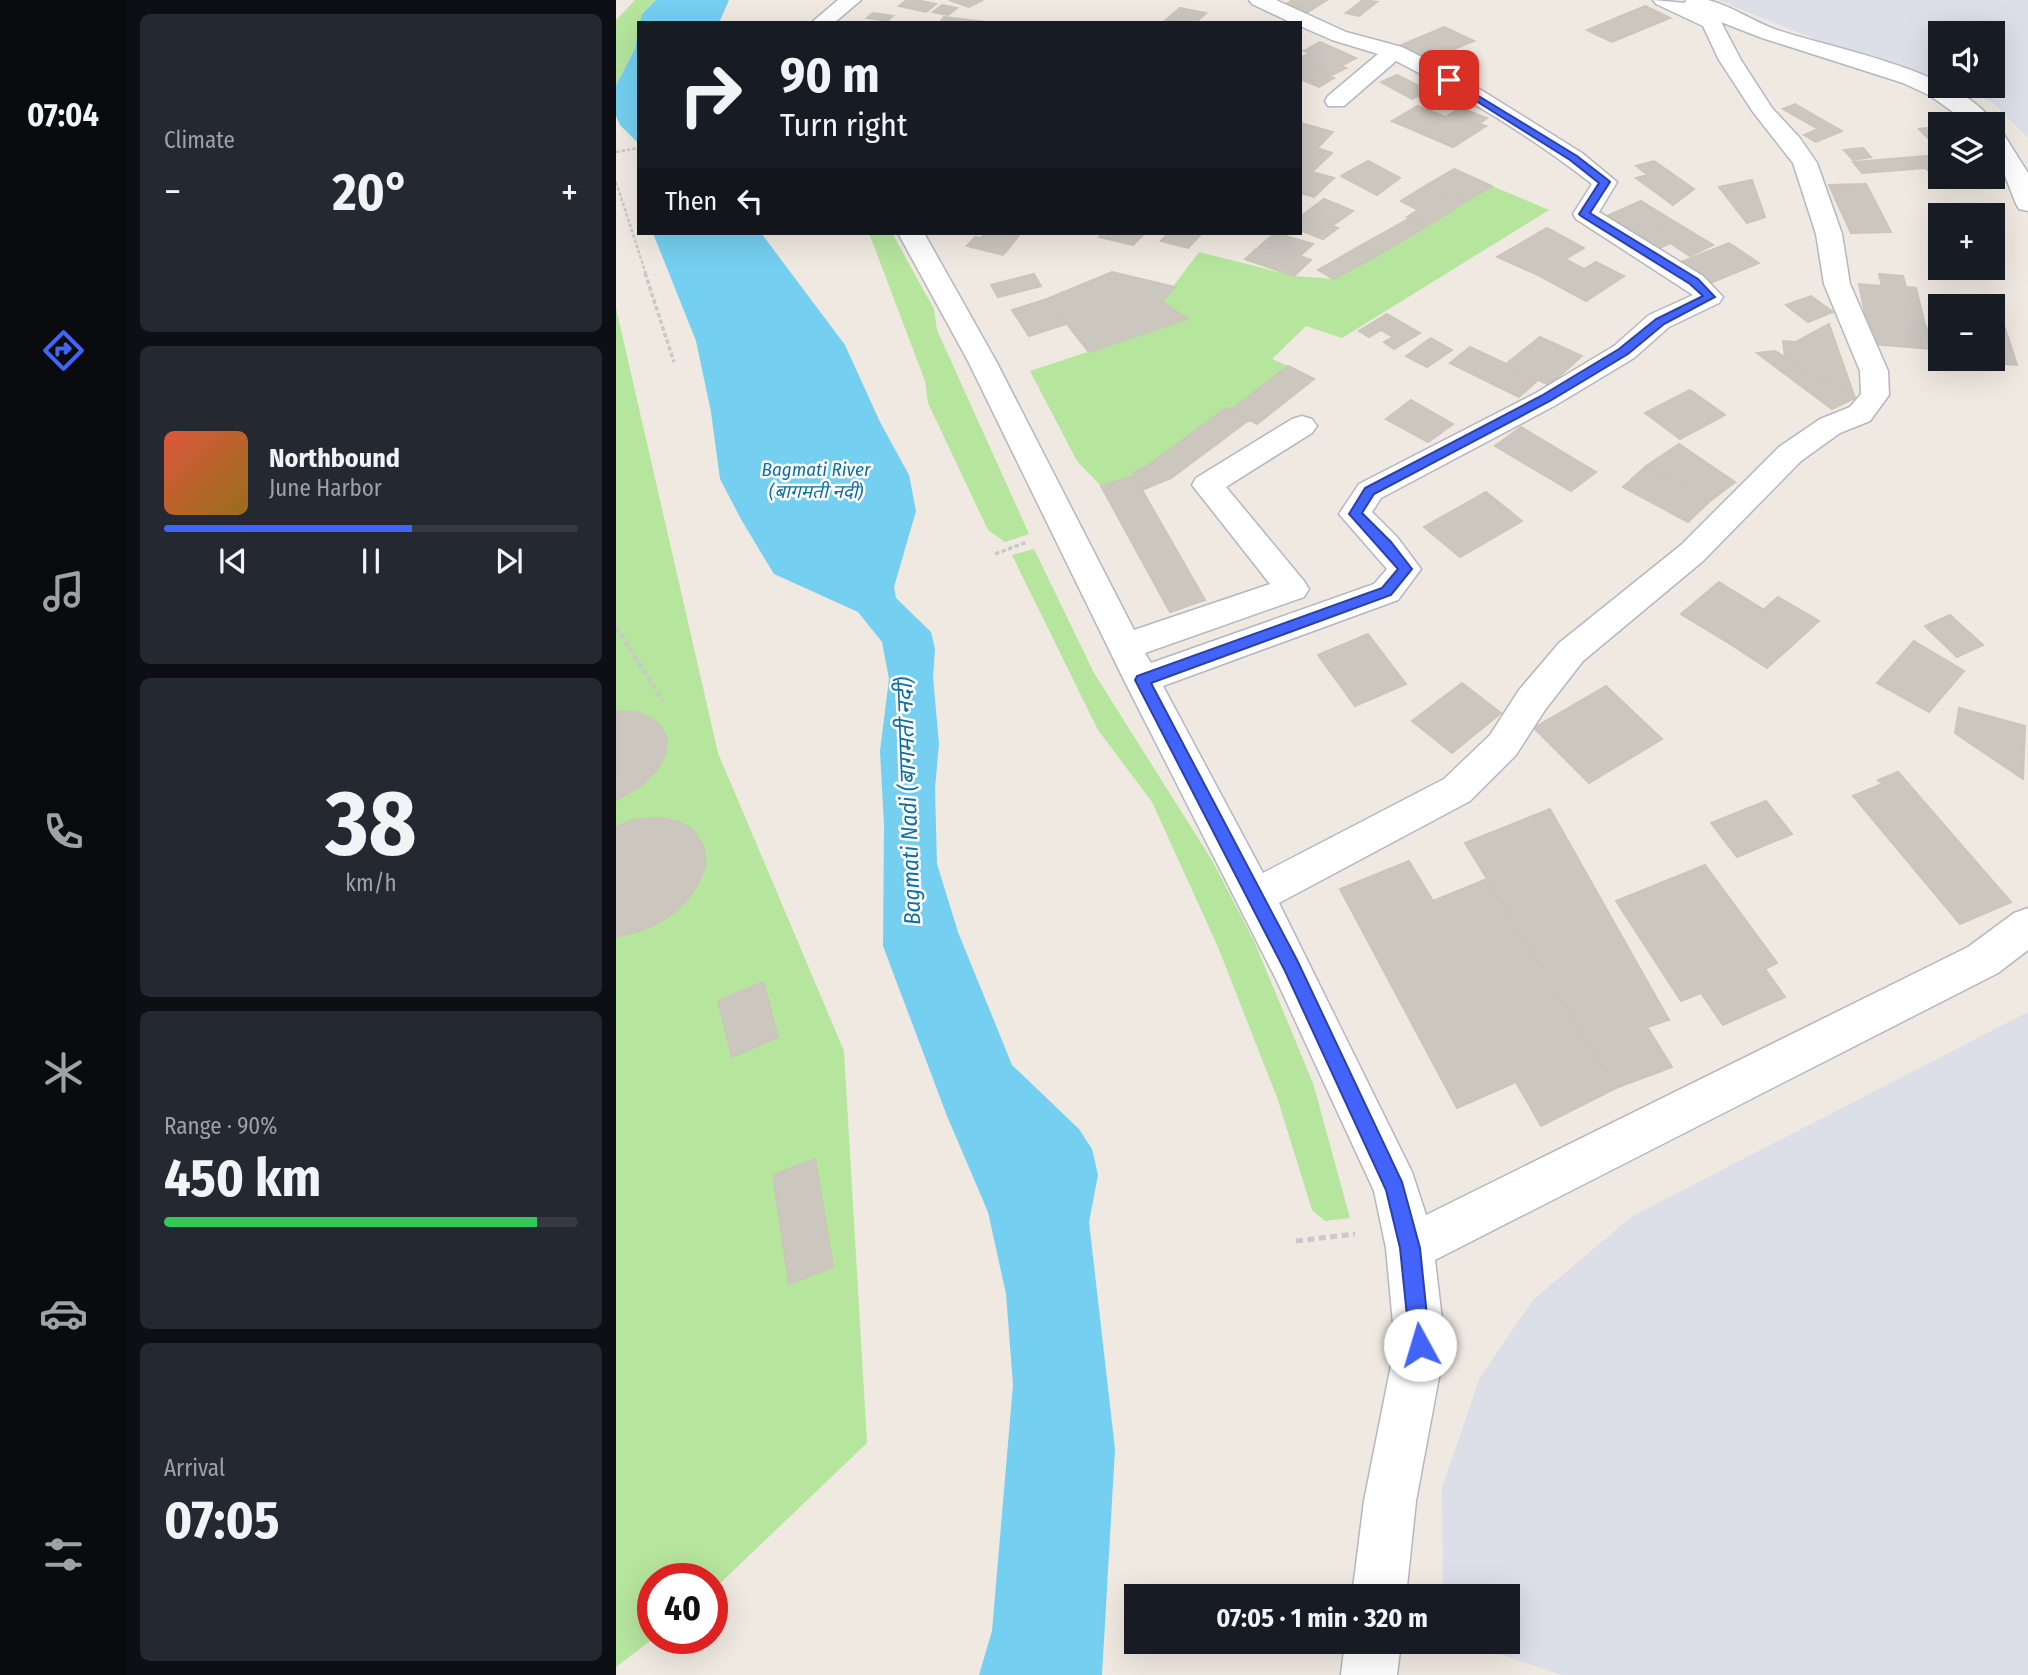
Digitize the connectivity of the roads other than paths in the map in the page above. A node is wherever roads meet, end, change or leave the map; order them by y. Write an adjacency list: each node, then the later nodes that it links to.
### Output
1 (851, 0): 5 (street)
2 (1259, 0): 6 (street)
3 (1663, 0): 4 (street)
4 (1709, 13): 8 (street); 15 (street)
5 (824, 21)
6 (1394, 52): 7 (street); 14 (street)
7 (1336, 102)
8 (1972, 112)
9 (2005, 154): 10 (street)
10 (2028, 204)
11 (912, 235): 13 (street)
12 (1302, 426): 13 (street)
13 (1126, 646): 14 (street)
14 (1142, 680): 15 (street)
15 (1254, 897): 17 (street)
16 (2028, 926): 17 (street)
17 (1407, 1238): 18 (street)
18 (1380, 1584)
19 (1372, 1654): 20 (street)
20 (1369, 1675)

